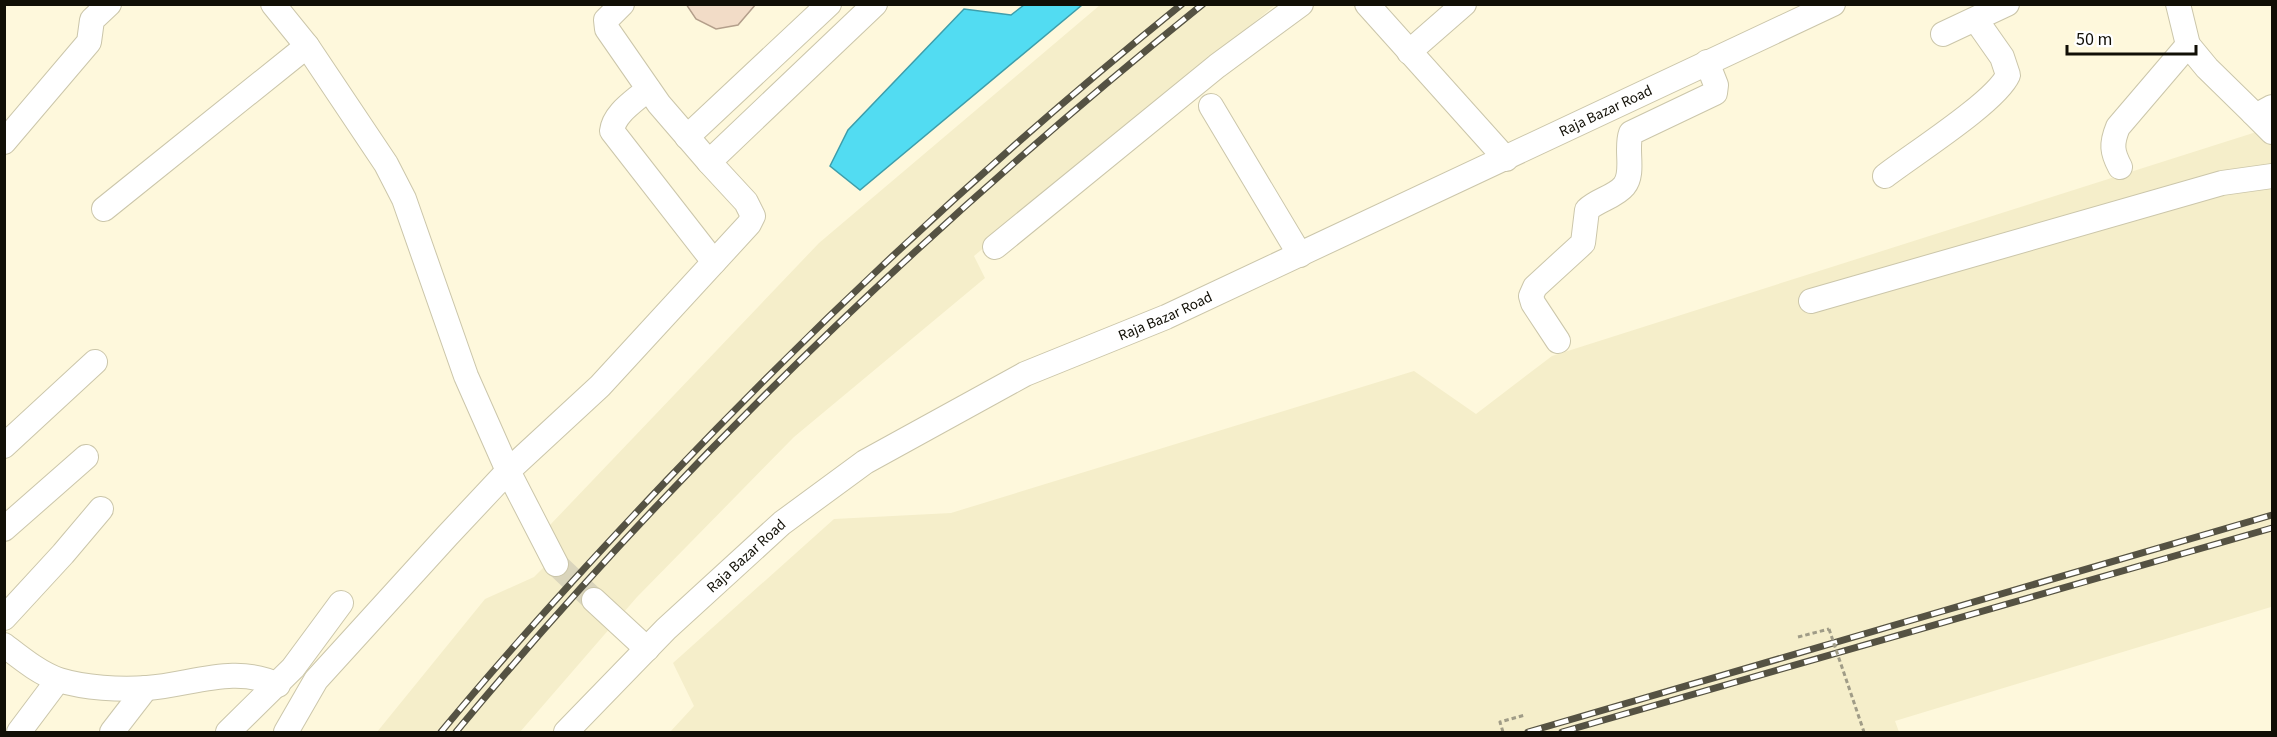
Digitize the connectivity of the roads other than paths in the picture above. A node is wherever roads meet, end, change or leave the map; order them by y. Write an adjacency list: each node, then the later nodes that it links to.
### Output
1 (109, 4): 23 (street)
2 (273, 4): 15 (street)
3 (622, 4): 18 (street)
4 (829, 4): 22 (street)
5 (875, 4): 25 (street)
6 (1301, 4): 30 (street)
7 (1367, 4): 16 (street)
8 (1464, 4): 16 (street)
9 (1833, 4): 17 (street, Raja Bazar Road)
10 (2007, 4): 12 (street)
11 (2178, 4): 14 (street)
12 (1976, 20): 13 (street); 27 (street)
13 (1942, 34)
14 (2188, 45): 20 (street); 26 (street)
15 (307, 46): 29 (street); 38 (street)
16 (1409, 52): 24 (street)
17 (1707, 62): 24 (street, Raja Bazar Road); 34 (street)
18 (648, 89): 22 (street); 32 (street)
19 (1211, 106): 31 (street)
20 (2263, 110): 21 (street)
21 (2272, 132)
22 (687, 137): 25 (street)
23 (4, 142)
24 (1506, 159): 31 (street, Raja Bazar Road)
25 (709, 162): 32 (street)
26 (2120, 167)
27 (1885, 176)
28 (2272, 176): 33 (street)
29 (104, 209)
30 (994, 247)
31 (1300, 255): 46 (street, Raja Bazar Road)
32 (714, 262): 38 (street)
33 (1812, 301)
34 (1558, 341)
35 (94, 362): 36 (street)
36 (4, 446)
37 (87, 457): 40 (street)
38 (508, 471): 41 (street); 49 (street)
39 (101, 509): 44 (street)
40 (4, 529)
41 (556, 564)
42 (594, 600): 46 (street)
43 (341, 603): 47 (street)
44 (4, 618)
45 (4, 645): 48 (street)
46 (647, 649): 56 (street, Raja Bazar Road)
47 (297, 663): 49 (street); 50 (street)
48 (58, 680): 51 (street); 52 (street)
49 (316, 680): 55 (street)
50 (278, 685): 51 (street); 54 (street)
51 (146, 688): 53 (street)
52 (19, 732)
53 (112, 732)
54 (228, 732)
55 (286, 732)
56 (566, 732)

